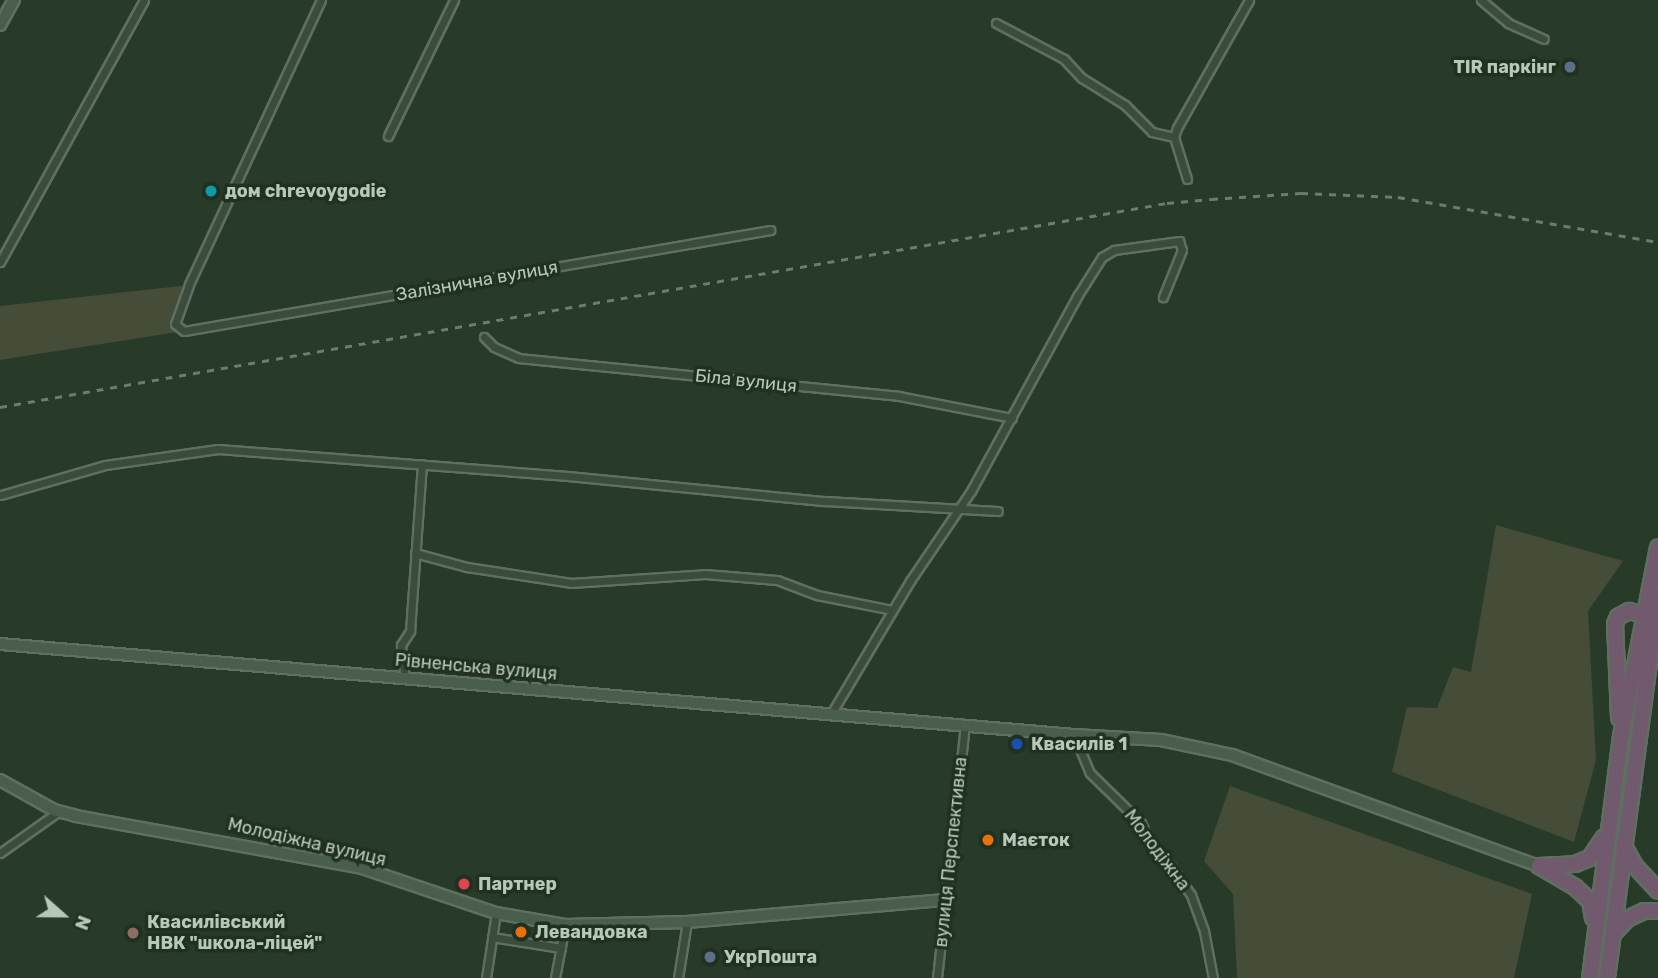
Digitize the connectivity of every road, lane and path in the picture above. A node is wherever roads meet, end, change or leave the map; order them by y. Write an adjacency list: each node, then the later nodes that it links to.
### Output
1 (14, 0): 8 (main road)
2 (145, 0): 14 (street)
3 (321, 0): 13 (street, Залізнична вулиця)
4 (454, 0): 10 (street)
5 (1249, 0): 11 (street)
6 (1481, 0): 9 (street)
7 (996, 23): 11 (street)
8 (0, 25)
9 (1544, 39)
10 (388, 136)
11 (1174, 137): 12 (street)
12 (1187, 180)
13 (770, 230)
14 (0, 262)
15 (1163, 297): 17 (street)
16 (484, 337): 17 (street, Біла вулиця)
17 (1012, 418): 20 (street)
18 (422, 464): 19 (street); 20 (street); 23 (street)
19 (1, 495)
20 (959, 509): 21 (street); 25 (street)
21 (998, 511)
22 (1658, 548): 26 (highway)
23 (415, 553): 25 (street); 29 (street)
24 (1658, 597): 27 (highway)
25 (892, 610): 30 (street)
26 (1643, 615): 27 (highway); 33 (highway); 33 (highway)
27 (1652, 640): 37 (highway)
28 (0, 644): 29 (main road, Рівненська вулиця)
29 (405, 679): 30 (main road, Рівненська вулиця)
30 (831, 714): 31 (main road, Рівненська вулиця)
31 (965, 725): 32 (main road, Рівненська вулиця); 41 (street, вулиця Перспективна)
32 (1074, 735): 39 (main road, Рівненська вулиця); 54 (street, Молодіжна)
33 (1621, 736): 36 (highway)
34 (0, 780): 35 (main road, Молодіжна вулиця)
35 (60, 811): 38 (street); 43 (main road, Молодіжна вулиця)
36 (1609, 826): 39 (highway); 48 (highway)
37 (1624, 846): 40 (highway); 46 (highway)
38 (0, 853)
39 (1539, 866): 48 (highway)
40 (1658, 891)
41 (946, 900): 44 (main road, Молодіжна вулиця); 53 (street, вулиця Перспективна)
42 (1658, 911): 46 (highway)
43 (496, 913): 45 (main road, Молодіжна вулиця); 47 (street)
44 (687, 922): 45 (main road, Молодіжна вулиця); 52 (street)
45 (565, 925): 49 (street)
46 (1612, 934): 56 (highway)
47 (492, 937): 49 (street); 50 (street)
48 (1594, 946): 55 (highway)
49 (561, 948): 51 (street)
50 (486, 978)
51 (555, 978)
52 (678, 978)
53 (937, 978)
54 (1213, 978)
55 (1590, 978)
56 (1607, 978)

